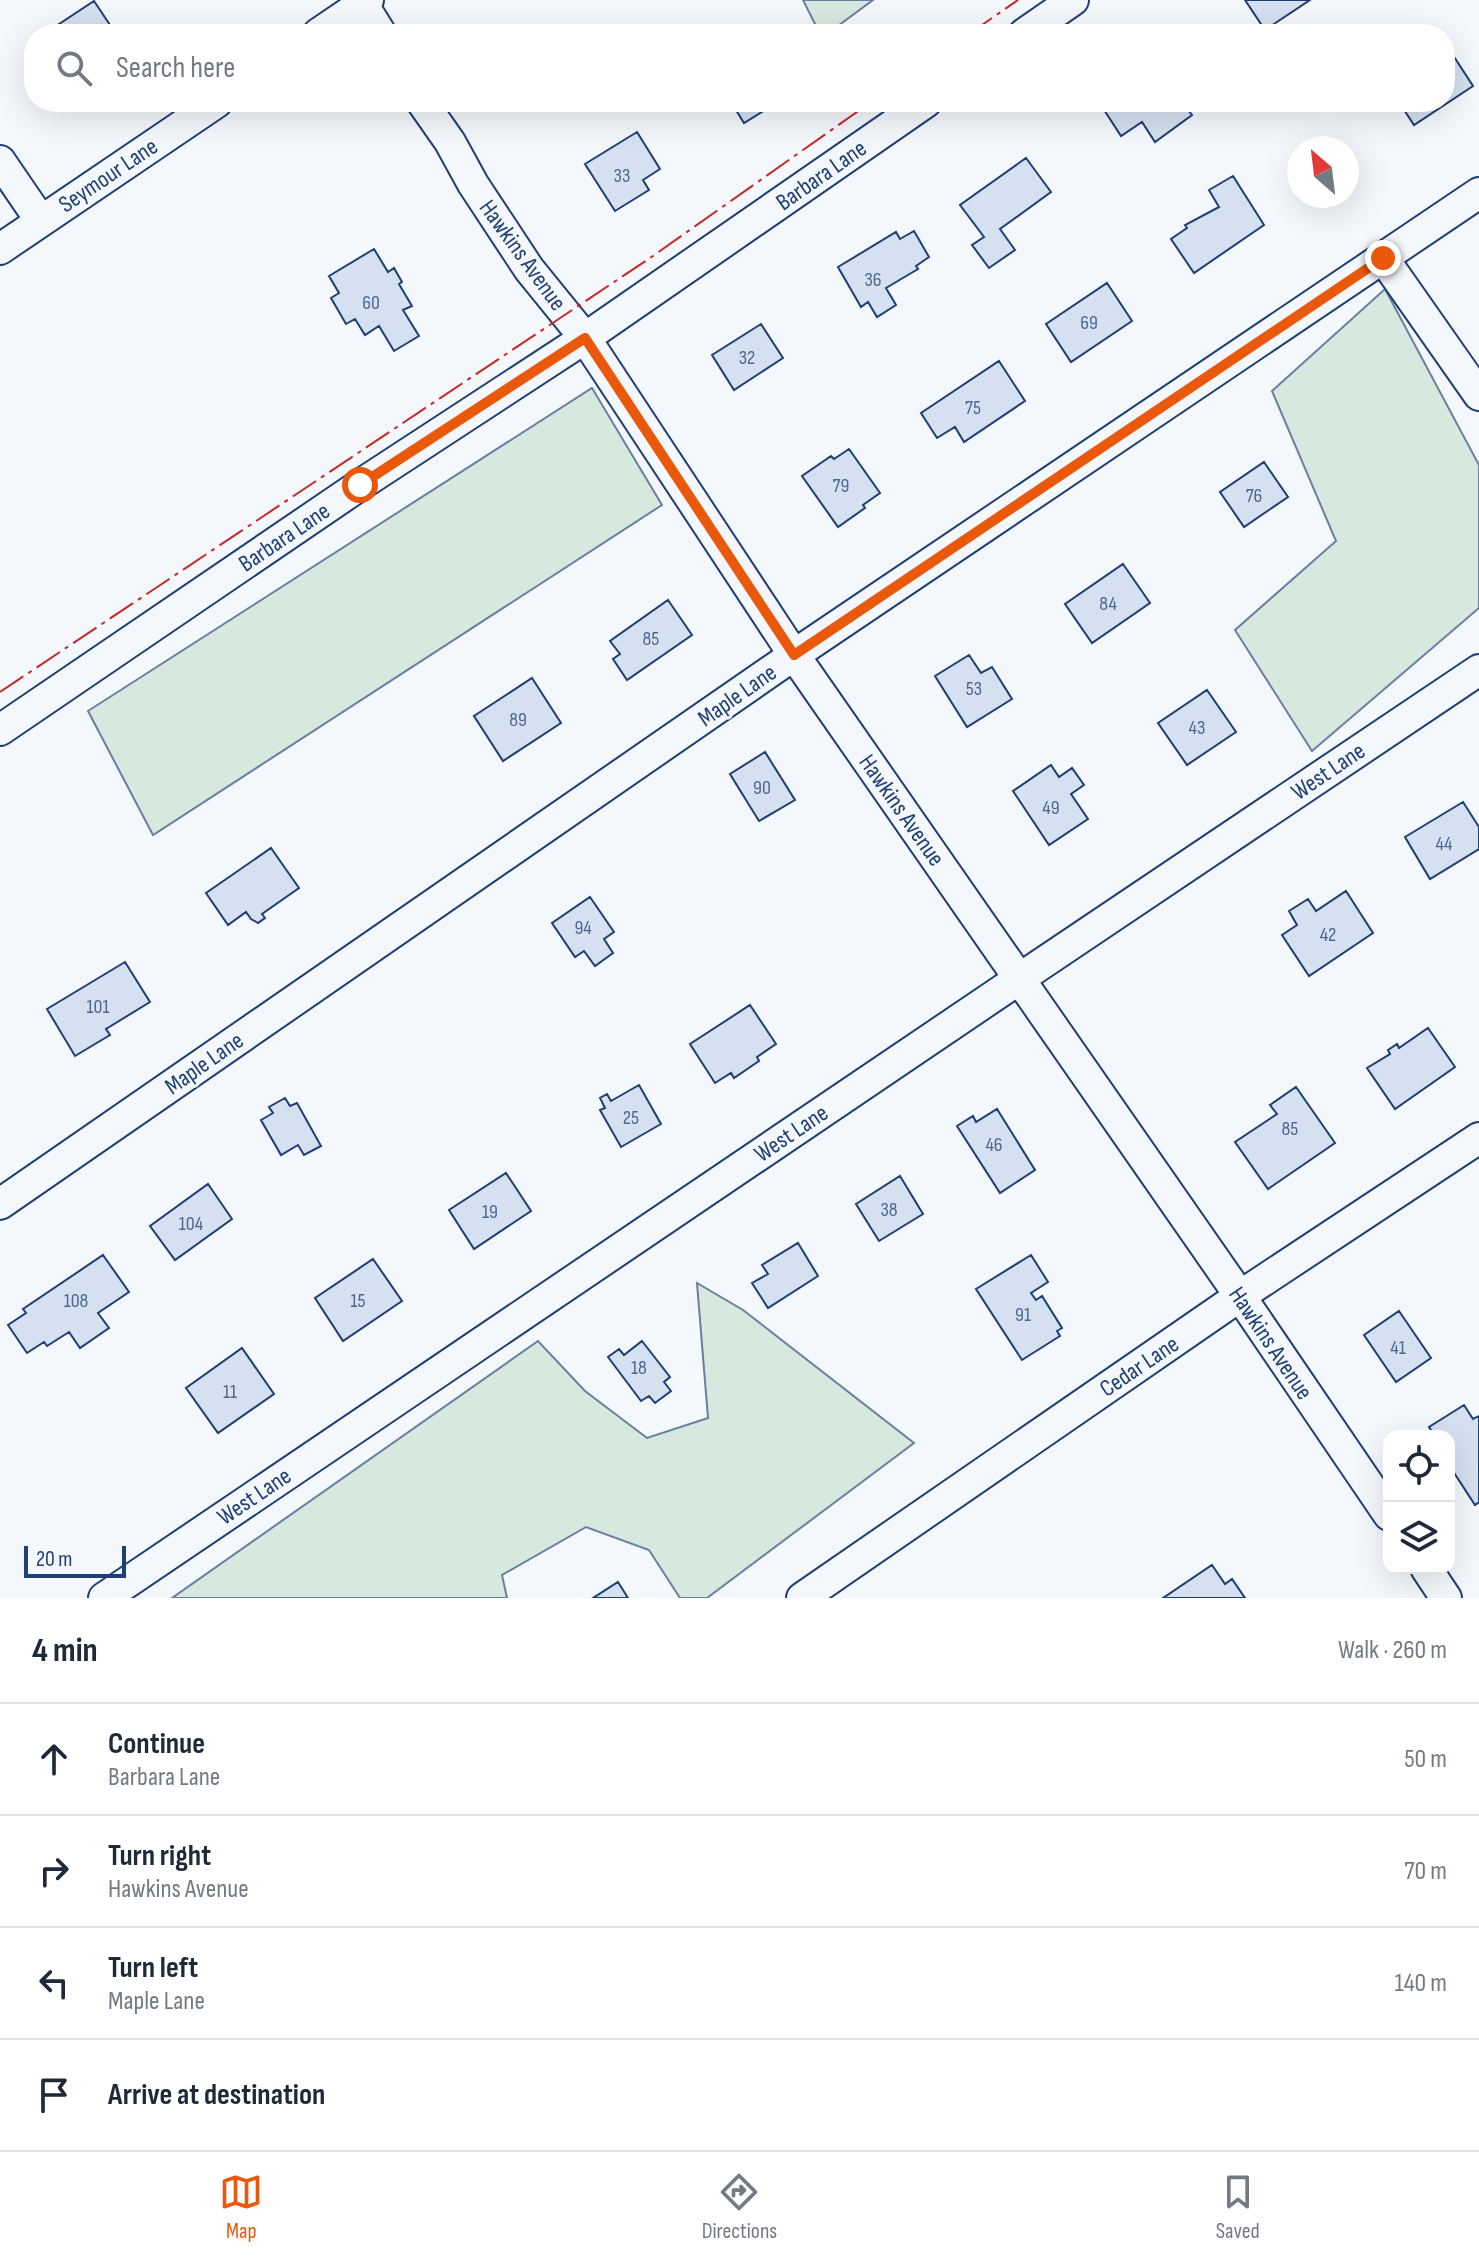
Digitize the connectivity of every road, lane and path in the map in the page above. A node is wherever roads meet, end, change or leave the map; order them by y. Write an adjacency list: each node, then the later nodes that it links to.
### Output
1 (1073, 0): 5 (street)
2 (363, 1): 3 (street); 4 (street)
3 (332, 24)
4 (376, 24)
5 (1038, 24)
6 (202, 112): 11 (street, Seymour Lane)
7 (429, 112): 14 (street, Hawkins Avenue)
8 (912, 112): 14 (street, Barbara Lane)
9 (0, 161): 11 (street)
10 (1479, 193): 13 (street, Maple Lane)
11 (41, 221): 12 (street, Seymour Lane)
12 (0, 249)
13 (1383, 258): 15 (street); 16 (street, Maple Lane)
14 (585, 338): 16 (street, Hawkins Avenue); 18 (street, Barbara Lane)
15 (1479, 395)
16 (794, 655): 19 (street, Hawkins Avenue); 21 (street, Maple Lane)
17 (1479, 670): 19 (street, West Lane)
18 (0, 730)
19 (1019, 979): 22 (street, Hawkins Avenue); 25 (street, West Lane)
20 (1479, 1138): 22 (street, Cedar Lane)
21 (0, 1204)
22 (1240, 1296): 23 (street, Hawkins Avenue); 26 (street, Cedar Lane)
23 (1383, 1506)
24 (1430, 1574): 27 (street)
25 (104, 1598)
26 (802, 1598)
27 (1446, 1598)

